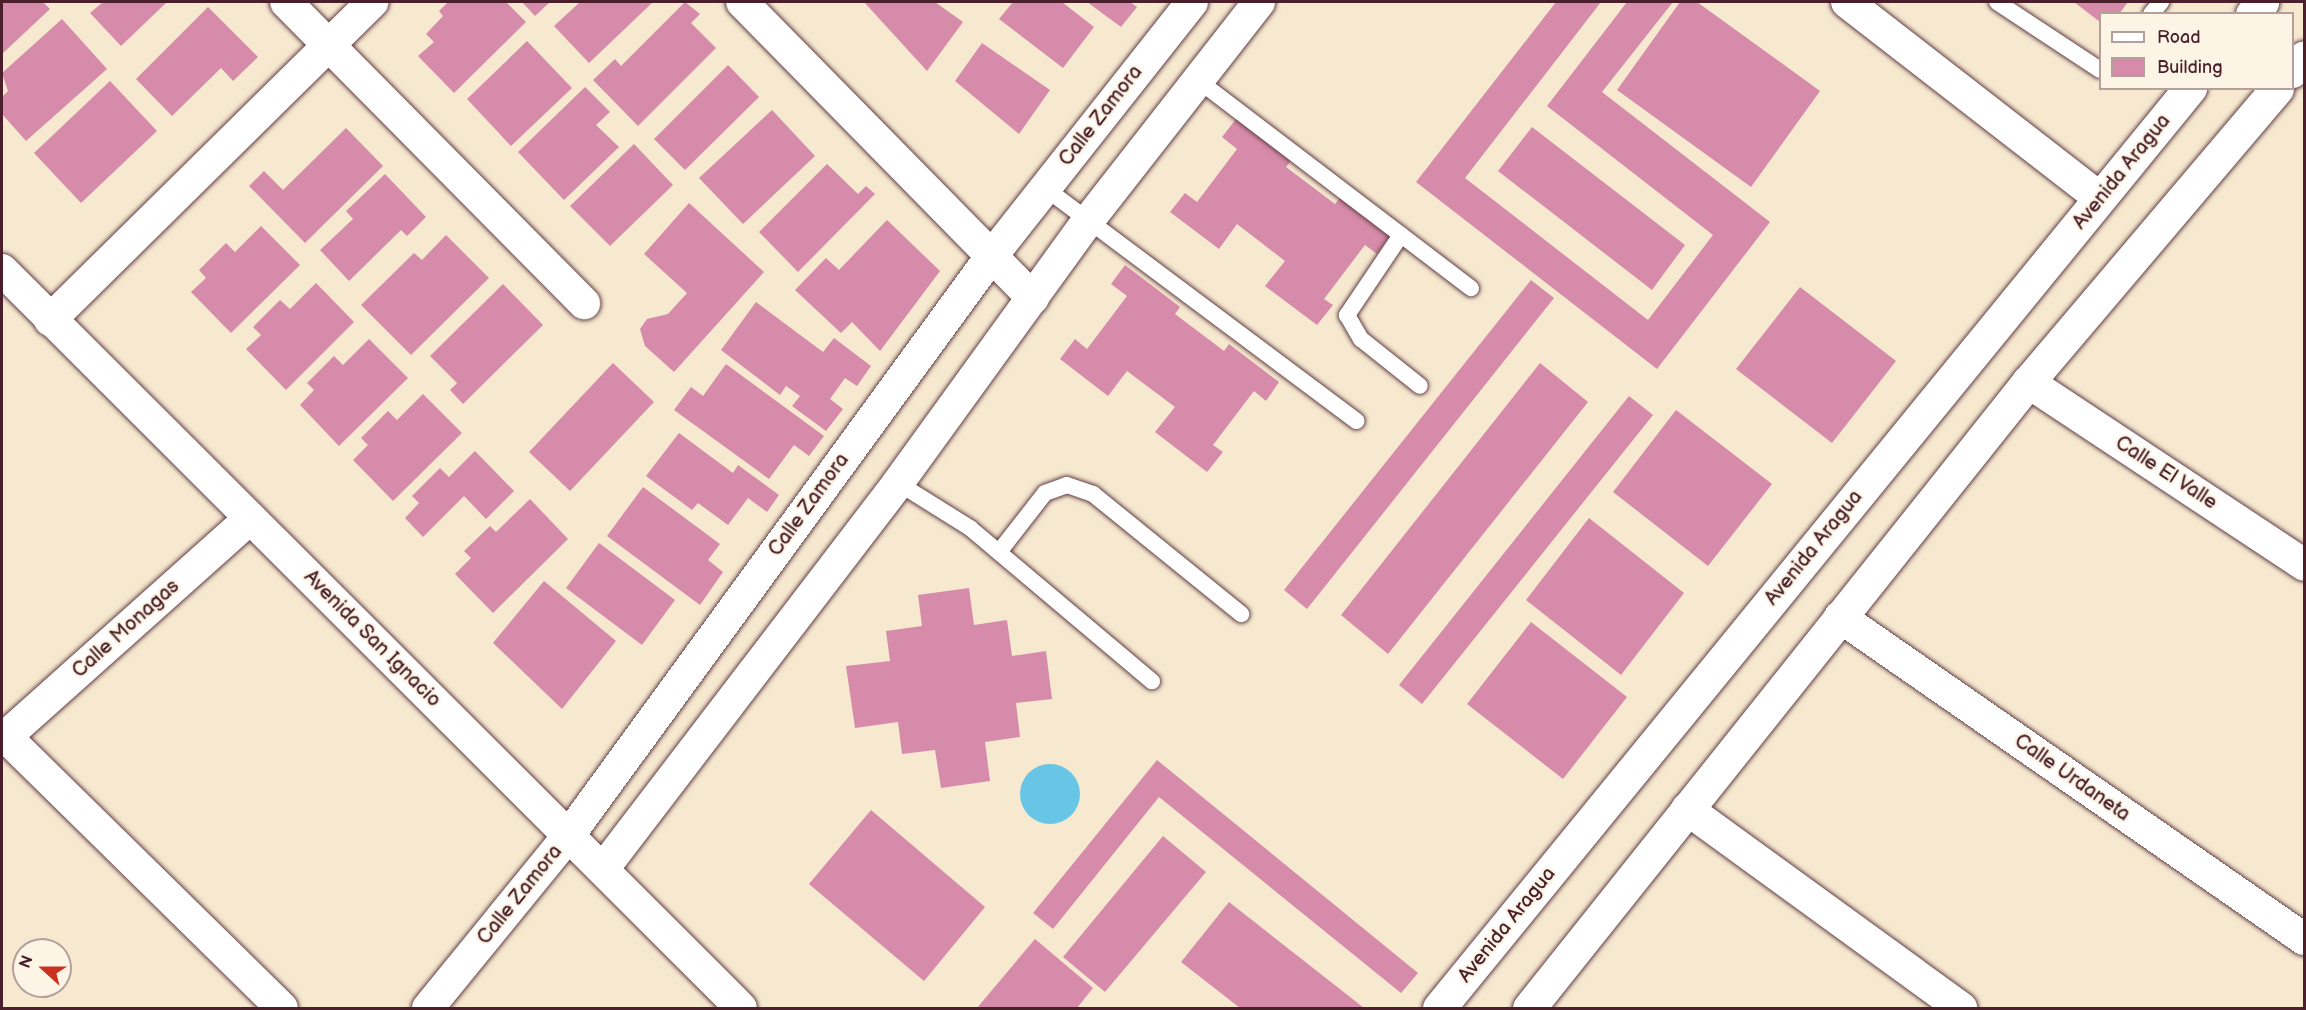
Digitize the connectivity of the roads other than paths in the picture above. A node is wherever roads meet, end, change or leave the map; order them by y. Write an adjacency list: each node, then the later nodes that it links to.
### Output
1 (286, 2): 8 (street)
2 (372, 2): 8 (street)
3 (1192, 2): 15 (street, Calle Zamora)
4 (1259, 2): 12 (street)
5 (1847, 2): 16 (street)
6 (1996, 2): 10 (lane)
7 (753, 5): 19 (street)
8 (329, 47): 23 (street); 24 (street)
9 (2304, 57): 11 (street)
10 (2099, 69)
11 (2294, 69)
12 (1199, 81): 17 (street); 18 (lane)
13 (2188, 90): 16 (street, Avenida Aragua)
14 (2275, 90): 25 (street)
15 (1045, 188): 17 (lane); 19 (street, Calle Zamora)
16 (2100, 198): 43 (street, Avenida Aragua)
17 (1088, 220): 22 (street); 27 (lane)
18 (1401, 235): 21 (lane); 26 (lane)
19 (990, 258): 22 (street); 37 (street, Calle Zamora)
20 (2, 270): 24 (street, Avenida San Ignacio)
21 (1471, 288)
22 (1033, 298): 28 (street)
23 (584, 303)
24 (50, 320): 29 (street, Avenida San Ignacio)
25 (2028, 382): 31 (street, Calle El Valle); 33 (street)
26 (1420, 386)
27 (1356, 421)
28 (898, 483): 30 (lane); 38 (street)
29 (250, 518): 35 (street, Calle Monagas); 37 (street, Avenida San Ignacio)
30 (999, 552): 32 (lane); 34 (lane)
31 (2304, 565)
32 (1241, 614)
33 (1840, 617): 36 (street); 39 (street, Calle Urdaneta)
34 (1152, 681)
35 (3, 738): 40 (street)
36 (1687, 809): 44 (street); 45 (street)
37 (568, 835): 38 (street, Avenida San Ignacio); 41 (street, Calle Zamora)
38 (603, 869): 42 (street, Avenida San Ignacio)
39 (2304, 939)
40 (282, 1008)
41 (428, 1008)
42 (741, 1008)
43 (1439, 1008)
44 (1529, 1008)
45 (1961, 1008)

